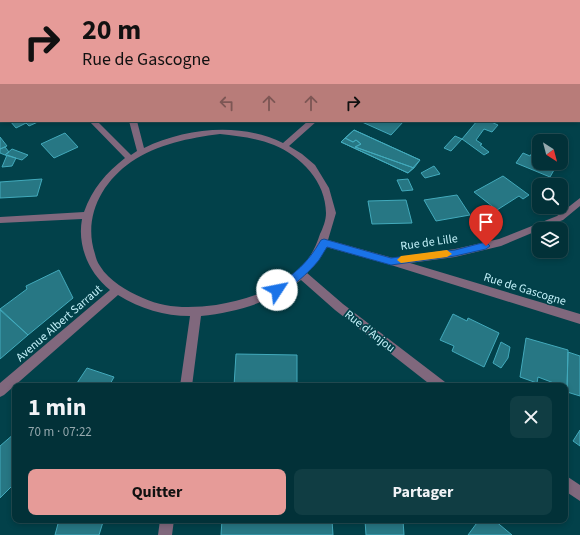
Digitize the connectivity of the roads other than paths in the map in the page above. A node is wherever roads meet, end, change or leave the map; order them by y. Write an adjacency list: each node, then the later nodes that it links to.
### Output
1 (94, 122): 6 (street)
2 (133, 122): 5 (street)
3 (312, 122): 4 (street)
4 (284, 146): 5 (street); 10 (street)
5 (141, 152): 6 (street)
6 (130, 159): 8 (street)
7 (580, 201): 11 (street, Rue de Lille)
8 (86, 215): 9 (street); 13 (street)
9 (0, 220)
10 (324, 243): 11 (street, Rue de Gascogne); 12 (street)
11 (391, 261): 15 (street, Rue de Gascogne)
12 (301, 274): 14 (street); 17 (street, Rue d'Anjou)
13 (117, 290): 14 (street); 18 (street, Avenue Albert Sarraut)
14 (196, 312): 16 (street)
15 (580, 320)
16 (186, 383)
17 (437, 383)
18 (0, 391)
19 (568, 484): 20 (street)
20 (580, 494)
21 (167, 523): 22 (street)
22 (165, 535)

